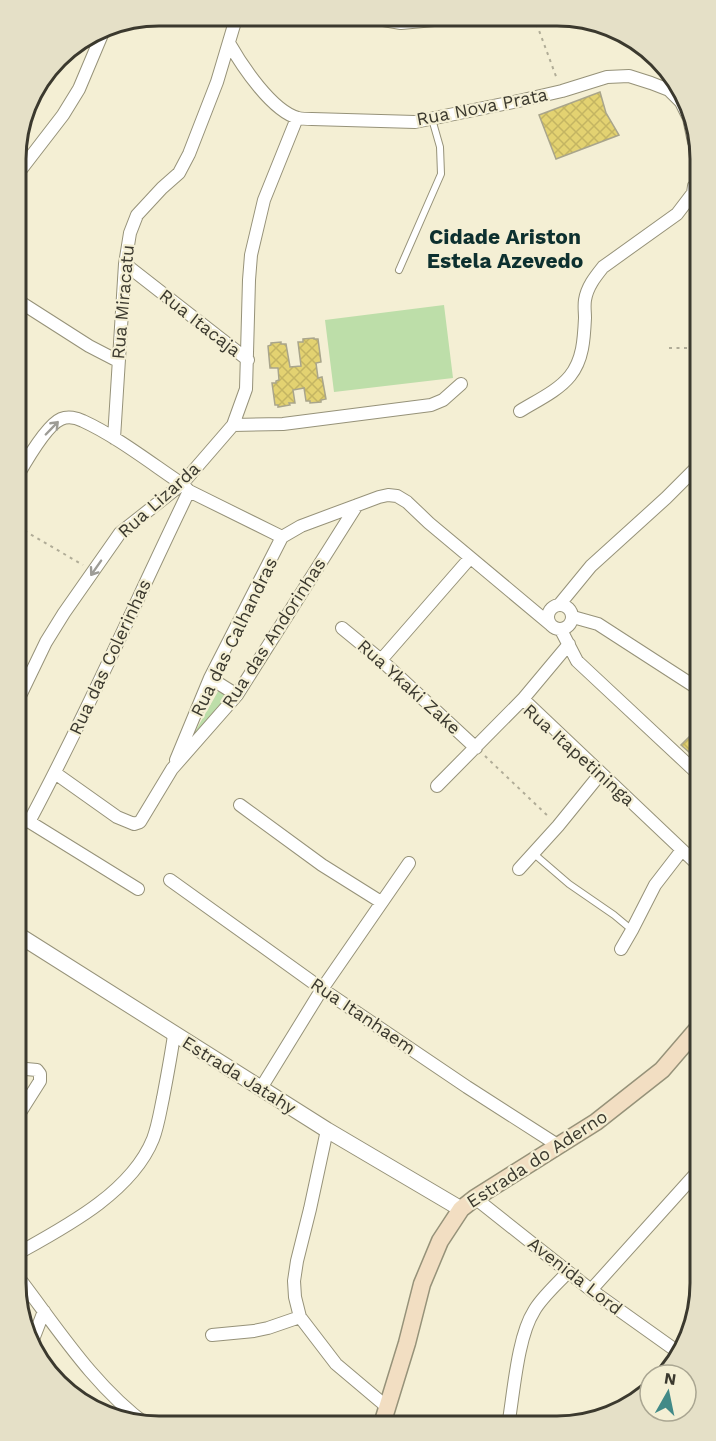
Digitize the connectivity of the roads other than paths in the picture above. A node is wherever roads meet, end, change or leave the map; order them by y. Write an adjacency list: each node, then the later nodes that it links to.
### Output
1 (234, 26): 3 (street, Rua Miracatu)
2 (100, 40): 7 (street)
3 (229, 43): 5 (street, Rua Nova Prata); 9 (street, Rua Miracatu)
4 (674, 95): 6 (street, Rua Nova Prata)
5 (297, 117): 6 (street, Rua Nova Prata); 12 (street, Rua Lizarda)
6 (432, 119): 10 (lane)
7 (26, 164)
8 (690, 198): 15 (street)
9 (125, 264): 12 (street, Rua Itacaja); 13 (street, Rua Miracatu)
10 (399, 270)
11 (26, 306): 13 (street)
12 (248, 360): 16 (street, Rua Lizarda)
13 (118, 361): 17 (street, Rua Miracatu)
14 (461, 384): 16 (street)
15 (520, 411)
16 (233, 426): 20 (street, Rua Lizarda)
17 (114, 438): 18 (street, one-way to 17); 20 (street)
18 (26, 462)
19 (690, 474): 24 (street)
20 (186, 487): 22 (street); 31 (street, Rua Lizarda, one-way to 31); 38 (street, Rua das Colerinhas)
21 (357, 505): 22 (street); 23 (street); 33 (street, Rua das Andorinhas)
22 (282, 537): 30 (street, Rua das Calhandras)
23 (470, 558): 26 (street); 29 (street)
24 (559, 605): 25 (street); 26 (street)
25 (573, 617): 26 (street); 32 (street)
26 (556, 627): 28 (street)
27 (342, 628): 29 (street, Rua Ykaki Zake)
28 (568, 645): 34 (street); 36 (street)
29 (381, 660): 35 (street, Rua Ykaki Zake)
30 (210, 678): 33 (street); 37 (street, Rua das Calhandras)
31 (26, 683)
32 (690, 683)
33 (237, 695): 37 (street, Rua das Andorinhas)
34 (523, 699): 35 (street, Rua Itapetininga); 39 (street, Rua Itapetininga)
35 (476, 748): 40 (street, Rua Itapetininga)
36 (690, 767)
37 (172, 770): 38 (street, Rua das Andorinhas)
38 (55, 773): 42 (street, Rua das Colerinhas)
39 (601, 773): 44 (street, Rua Itapetininga); 45 (street)
40 (437, 786)
41 (240, 805): 51 (street)
42 (26, 816)
43 (26, 820): 50 (street)
44 (682, 850): 46 (street, Rua Itapetininga); 52 (street)
45 (534, 853): 48 (street); 52 (lane)
46 (690, 858)
47 (409, 863): 51 (street)
48 (519, 869)
49 (170, 880): 55 (street, Rua Itanhaem)
50 (138, 889)
51 (381, 902): 55 (street)
52 (632, 930): 54 (street)
53 (26, 940): 56 (street, Estrada Jatahy)
54 (621, 948)
55 (322, 989): 59 (street); 62 (street, Rua Itanhaem)
56 (174, 1035): 59 (street, Estrada Jatahy); 66 (street)
57 (690, 1037): 62 (main road, Estrada do Aderno)
58 (26, 1069): 60 (street)
59 (261, 1088): 61 (street, Estrada Jatahy)
60 (26, 1103)
61 (327, 1130): 65 (street, Estrada Jatahy); 71 (street)
62 (559, 1146): 64 (main road, Estrada do Aderno)
63 (690, 1180): 69 (street)
64 (475, 1198): 65 (main road, Estrada do Aderno); 67 (street, Avenida Lord)
65 (461, 1209): 76 (main road, Estrada do Aderno)
66 (26, 1249)
67 (568, 1272): 69 (street, Avenida Lord); 77 (street)
68 (26, 1287): 70 (street)
69 (591, 1290): 74 (street, Avenida Lord)
70 (44, 1311): 72 (street); 75 (street)
71 (300, 1317): 73 (street); 76 (street)
72 (36, 1332)
73 (212, 1335)
74 (673, 1349)
75 (131, 1412)
76 (385, 1414)
77 (510, 1416)

